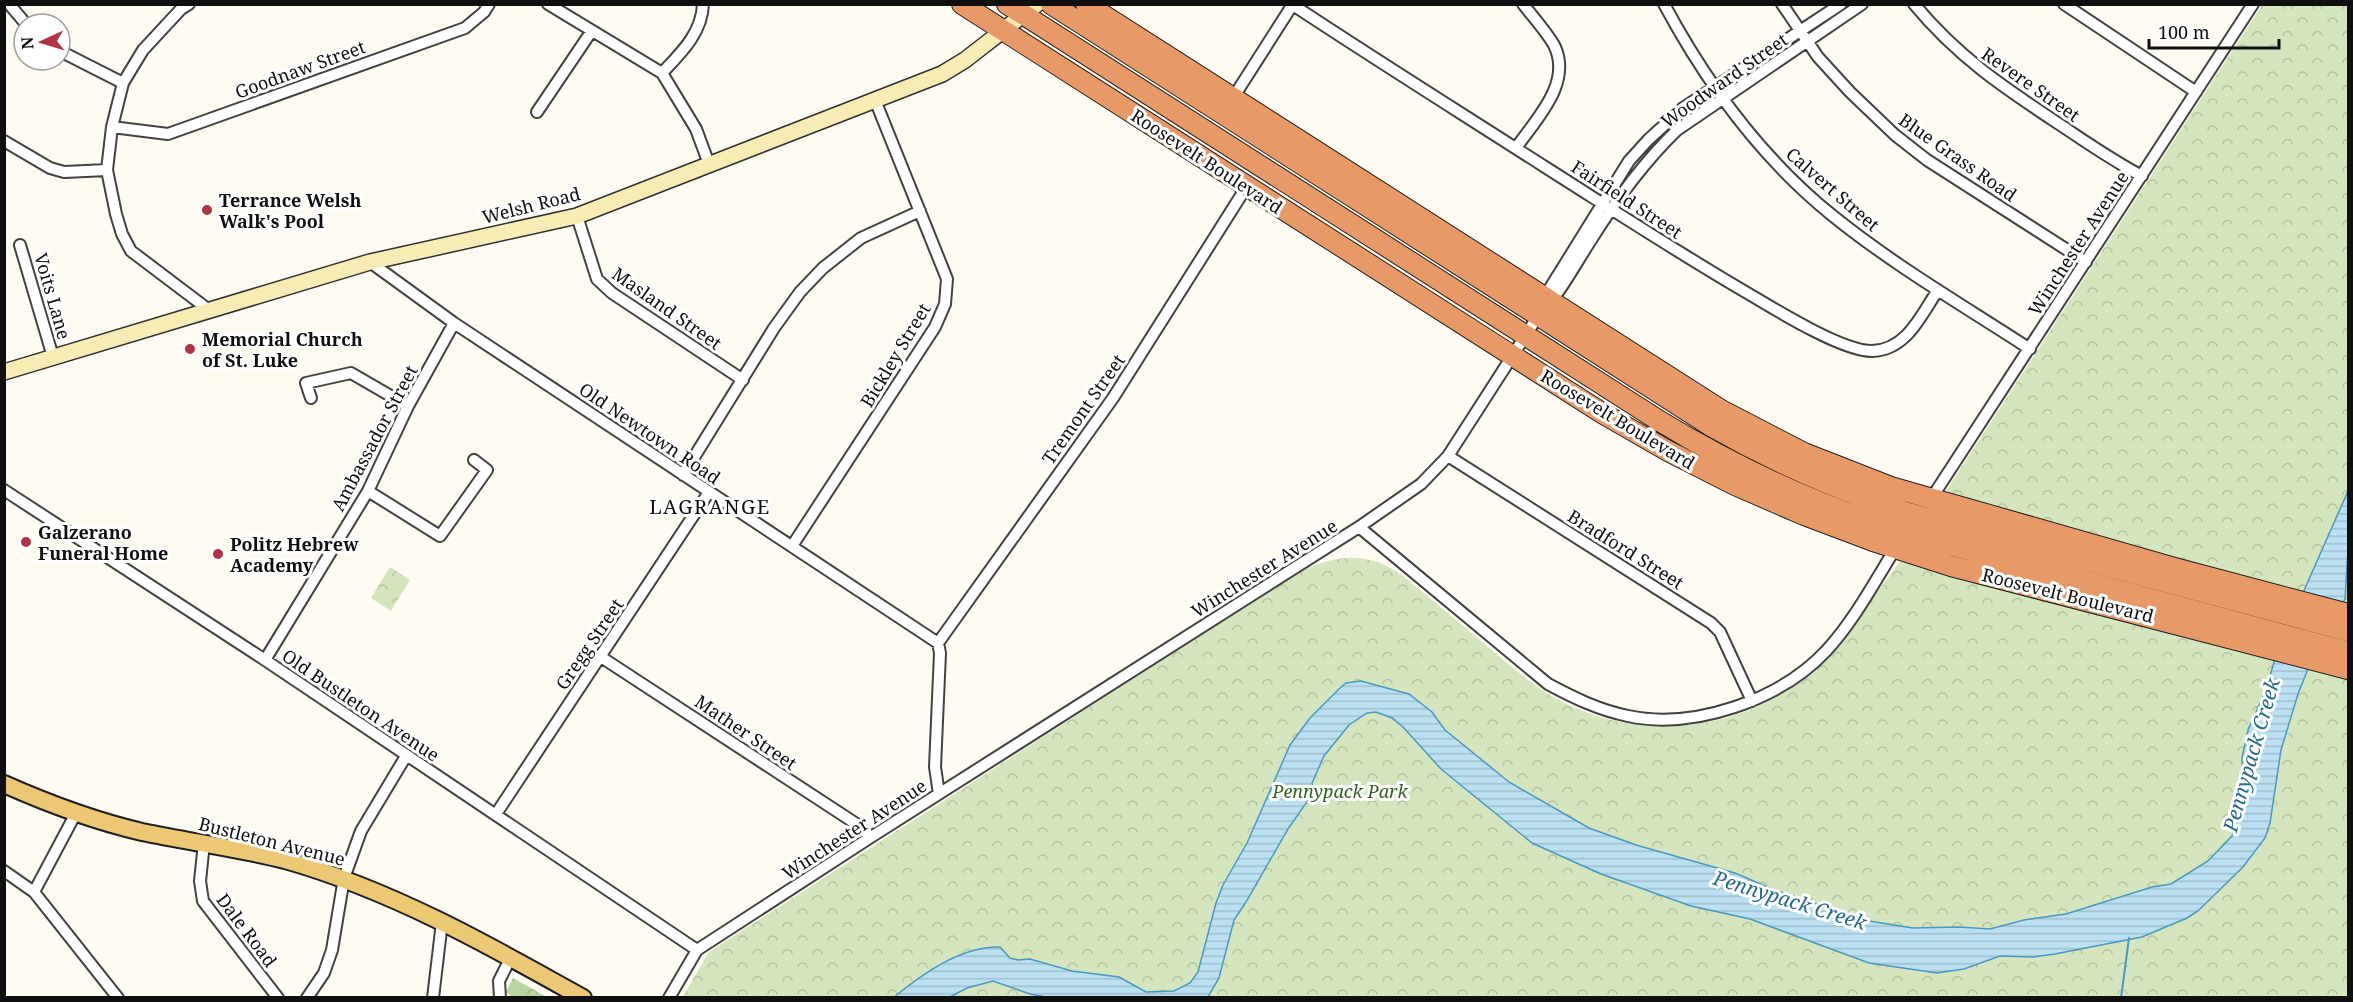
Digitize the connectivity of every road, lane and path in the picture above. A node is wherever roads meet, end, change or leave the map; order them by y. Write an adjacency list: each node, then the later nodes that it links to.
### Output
1 (189, 4): 24 (street)
2 (489, 4): 31 (street, Goodnaw Street)
3 (548, 4): 19 (street)
4 (703, 4): 23 (street)
5 (962, 4): 18 (highway, Roosevelt Boulevard)
6 (1051, 4): 45 (highway, Roosevelt Boulevard)
7 (1086, 4): 27 (highway, Roosevelt Boulevard)
8 (1523, 4): 33 (street)
9 (1664, 4): 25 (street, Calvert Street)
10 (1782, 4): 20 (street, Blue Grass Road)
11 (1841, 4): 20 (street, Woodward Street)
12 (1862, 4): 21 (street, Woodward Street)
13 (1914, 4): 36 (street, Revere Street)
14 (2064, 4): 26 (street)
15 (1293, 5): 27 (street); 33 (street, Fairfield Street)
16 (2252, 5): 26 (street, Winchester Avenue)
17 (1022, 8): 18 (main road, Welsh Road); 48 (highway, Roosevelt Boulevard)
18 (1003, 30): 29 (main road, Welsh Road); 37 (highway, Roosevelt Boulevard)
19 (591, 32): 23 (street); 30 (street)
20 (1800, 32): 21 (street, Blue Grass Road); 25 (street, Woodward Street)
21 (1807, 42): 28 (street, Woodward Street); 43 (street, Blue Grass Road)
22 (72, 57): 24 (street)
23 (662, 73): 34 (street)
24 (123, 83): 31 (street)
25 (1716, 89): 28 (street, Calvert Street); 38 (street, Woodward Street)
26 (2196, 92): 36 (street, Winchester Avenue)
27 (1233, 98): 45 (highway, Roosevelt Boulevard)
28 (1723, 99): 38 (street, Woodward Street); 44 (street, Calvert Street)
29 (875, 100): 34 (main road, Welsh Road); 39 (street, Bickley Street)
30 (537, 112)
31 (112, 127): 35 (street)
32 (4, 141): 35 (street)
33 (1516, 148): 38 (street, Fairfield Street)
34 (709, 164): 40 (main road, Welsh Road)
35 (106, 170): 46 (street)
36 (2142, 176): 43 (street, Winchester Avenue)
37 (1247, 186): 50 (highway, Roosevelt Boulevard); 76 (street, Tremont Street)
38 (1607, 206): 44 (street, Fairfield Street); 45 (street, Woodward Street)
39 (920, 211): 53 (street); 67 (street, Bickley Street)
40 (577, 216): 42 (main road, Welsh Road); 53 (street, Masland Street)
41 (20, 244): 51 (street, Voits Lane)
42 (370, 262): 46 (main road, Welsh Road); 47 (street, Old Newtown Road)
43 (2086, 262): 49 (street, Winchester Avenue)
44 (1938, 290): 49 (street, Calvert Street)
45 (1544, 305): 48 (street, Woodward Street); 56 (highway, Roosevelt Boulevard); 59 (highway, Roosevelt Boulevard)
46 (209, 310): 51 (main road, Welsh Road)
47 (454, 322): 55 (street, Ambassador Street); 60 (street, Old Newtown Road)
48 (1525, 335): 50 (street, Woodward Street); 70 (highway, Roosevelt Boulevard)
49 (2030, 349): 64 (street, Winchester Avenue)
50 (1512, 356): 57 (street, Woodward Street); 68 (highway, Roosevelt Boulevard)
51 (53, 357): 52 (main road, Welsh Road)
52 (4, 372)
53 (743, 380): 60 (street)
54 (311, 398): 55 (street)
55 (408, 406): 62 (street, Ambassador Street)
56 (1732, 438): 59 (highway); 69 (highway, Roosevelt Boulevard)
57 (1448, 456): 66 (street, Woodward Street); 80 (street, Bradford Street)
58 (474, 460): 62 (street)
59 (1826, 463): 64 (highway, Roosevelt Boulevard)
60 (683, 475): 63 (street, Old Newtown Road)
61 (4, 490): 78 (street, Old Bustleton Avenue)
62 (368, 491): 78 (street, Ambassador Street)
63 (709, 492): 67 (street, Old Newtown Road); 77 (street, Gregg Street)
64 (1931, 499): 65 (highway, Roosevelt Boulevard)
65 (1972, 510): 69 (highway); 71 (highway, Roosevelt Boulevard)
66 (1359, 527): 80 (street, Winchester Avenue); 83 (street, Winchester Avenue)
67 (792, 546): 76 (street, Old Newtown Road)
68 (1895, 549): 72 (highway, Roosevelt Boulevard); 80 (street, Winchester Avenue)
69 (2047, 550): 71 (highway, Roosevelt Boulevard)
70 (2003, 559): 72 (highway); 74 (highway, Roosevelt Boulevard)
71 (2252, 597): 73 (highway, Roosevelt Boulevard); 75 (highway, Roosevelt Boulevard)
72 (2088, 601): 74 (highway, Roosevelt Boulevard)
73 (2349, 614)
74 (2241, 631): 79 (highway, Roosevelt Boulevard)
75 (2349, 631)
76 (938, 643): 83 (street)
77 (601, 657): 85 (street, Gregg Street); 86 (street, Mather Street)
78 (266, 660): 81 (street, Old Bustleton Avenue)
79 (2347, 663)
80 (1752, 701)
81 (406, 756): 85 (street, Old Bustleton Avenue); 89 (street)
82 (4, 784): 84 (main road, Bustleton Avenue)
83 (939, 794): 86 (street, Winchester Avenue)
84 (76, 813): 87 (main road, Bustleton Avenue); 90 (street)
85 (496, 814): 92 (street, Old Bustleton Avenue)
86 (870, 837): 92 (street, Winchester Avenue)
87 (204, 843): 89 (main road, Bustleton Avenue); 95 (street, Dale Road)
88 (4, 872): 90 (street)
89 (344, 878): 91 (main road, Bustleton Avenue); 96 (street)
90 (33, 892): 94 (street)
91 (442, 922): 93 (main road, Bustleton Avenue); 97 (street)
92 (697, 950): 100 (street, Winchester Avenue)
93 (511, 957): 98 (street); 99 (main road, Bustleton Avenue)
94 (118, 998)
95 (278, 998)
96 (307, 998)
97 (433, 998)
98 (500, 998)
99 (583, 998)
100 (669, 998)

